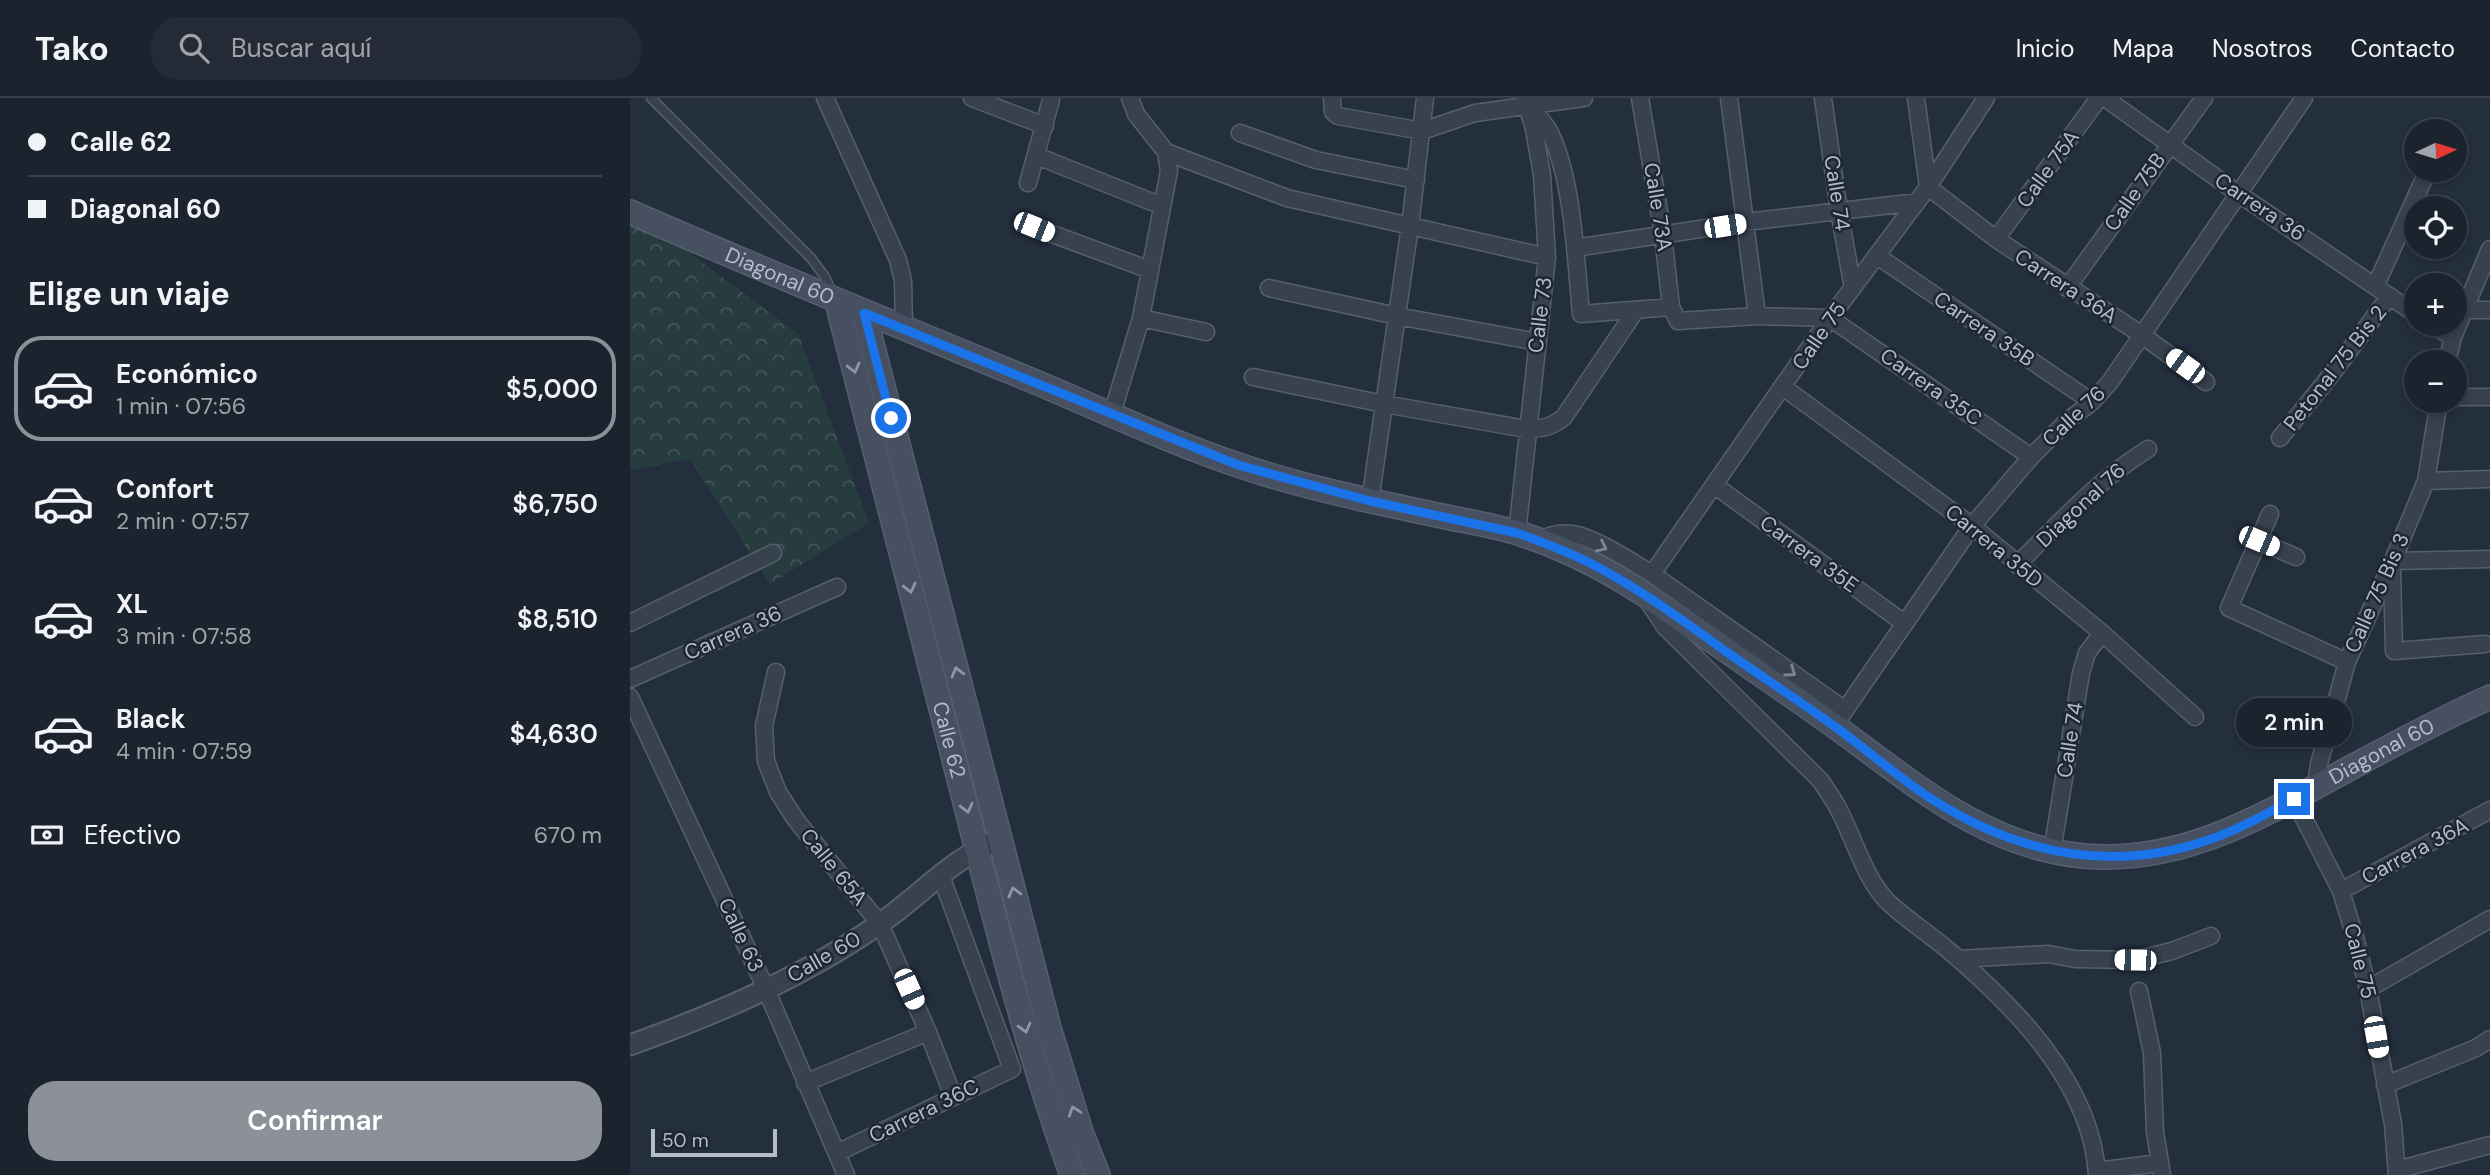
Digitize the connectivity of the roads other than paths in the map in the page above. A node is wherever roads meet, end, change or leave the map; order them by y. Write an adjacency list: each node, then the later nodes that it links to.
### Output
1 (650, 98): 49 (lane)
2 (825, 98): 61 (street)
3 (972, 98): 19 (street)
4 (1130, 98): 23 (street)
5 (1332, 98): 20 (street)
6 (1425, 98): 20 (street)
7 (1584, 98): 18 (street)
8 (1640, 98): 37 (street, Calle 73A)
9 (1729, 98): 34 (street)
10 (1823, 98): 32 (street, Calle 74)
11 (1916, 98): 28 (street)
12 (1986, 98): 28 (street, Calle 75)
13 (2099, 98): 38 (street, Calle 75A)
14 (2105, 98): 22 (street, Carrera 36)
15 (2204, 98): 22 (street, Calle 75B)
16 (2304, 98): 29 (street, Calle 76)
17 (1051, 100): 19 (street)
18 (1526, 102): 20 (street); 39 (street); 42 (street, Calle 73)
19 (1045, 126): 24 (street)
20 (1422, 131): 25 (street)
21 (1240, 133): 25 (street)
22 (2170, 143): 29 (street, Carrera 36); 47 (street, Calle 75B)
23 (1166, 152): 31 (street); 36 (street)
24 (1037, 156): 27 (street); 31 (street)
25 (1416, 180): 36 (street)
26 (2423, 182): 44 (street)
27 (1028, 183)
28 (1928, 187): 30 (street, Calle 75); 38 (street, Carrera 36A)
29 (2239, 194): 44 (street, Carrera 36); 63 (street, Calle 76)
30 (1917, 202): 32 (street); 41 (street, Calle 75)
31 (1162, 206): 43 (street)
32 (1839, 211): 34 (street); 46 (street, Calle 74)
33 (630, 212): 49 (main road, Diagonal 60)
34 (1746, 222): 37 (street); 58 (street)
35 (1026, 225): 43 (street)
36 (1410, 226): 42 (street); 57 (street)
37 (1663, 235): 39 (street); 55 (street, Calle 73A)
38 (1996, 239): 47 (street, Carrera 36A)
39 (1575, 248): 52 (street)
40 (2490, 249): 50 (street)
41 (1877, 256): 46 (street, Calle 75); 72 (street, Carrera 35B)
42 (1547, 257): 65 (street, Calle 73)
43 (1150, 271): 59 (street)
44 (2376, 285): 48 (street, Carrera 36)
45 (1269, 288): 57 (street)
46 (1853, 288): 60 (street, Calle 75)
47 (2067, 288): 63 (street, Carrera 36A)
48 (2389, 297): 51 (street, Carrera 36); 77 (street, Petonal 75 Bis 2)
49 (837, 302): 56 (main road, Diagonal 60); 110 (main road, Calle 62, one-way to 110)
50 (2467, 305)
51 (2404, 306)
52 (1636, 310): 55 (street); 76 (street)
53 (2467, 310): 54 (street)
54 (2490, 310)
55 (1673, 312): 58 (street)
56 (864, 313): 61 (main road, Diagonal 60); 109 (main road, Calle 62, one-way to 56)
57 (1397, 316): 65 (street); 73 (street)
58 (1757, 316): 60 (street)
59 (1141, 318): 62 (street); 75 (street)
60 (1830, 318): 69 (street, Calle 75); 79 (street, Carrera 35C)
61 (904, 328): 75 (main road, Diagonal 60)
62 (1206, 332)
63 (2142, 335): 68 (street, Carrera 36A); 72 (street, Calle 76)
64 (2453, 337): 66 (street)
65 (1537, 342): 76 (street, Calle 73)
66 (2450, 350)
67 (1253, 377): 73 (street)
68 (2206, 382)
69 (1783, 387): 82 (street, Calle 75); 85 (street, Carrera 35D)
70 (2467, 397): 71 (street)
71 (2490, 397)
72 (2092, 402): 79 (street, Calle 76)
73 (1384, 404): 76 (street); 83 (street)
74 (2437, 413): 81 (street, Calle 75 Bis 3)
75 (1112, 414): 83 (main road, Diagonal 60)
76 (1527, 429): 86 (street, Calle 73)
77 (2280, 438)
78 (2147, 449): 92 (street, Diagonal 76)
79 (2031, 457): 85 (street, Calle 76)
80 (2490, 479): 81 (street)
81 (2426, 481): 91 (street, Calle 75 Bis 3)
82 (1714, 485): 93 (street, Calle 75); 96 (street, Carrera 35E)
83 (1370, 501): 86 (main road, Diagonal 60)
84 (2270, 514): 87 (street)
85 (1972, 526): 92 (street, Carrera 35D); 96 (street, Calle 76)
86 (1527, 537): 93 (main road, Diagonal 60)
87 (2259, 541): 89 (street); 99 (street)
88 (773, 553): 95 (street)
89 (2296, 557)
90 (2490, 559): 91 (street)
91 (2392, 563): 98 (street); 99 (street, Calle 75 Bis 3)
92 (2017, 565): 97 (street, Carrera 35D)
93 (1648, 584): 105 (main road, Diagonal 60); 117 (street)
94 (836, 587): 101 (street, Carrera 36)
95 (630, 622)
96 (1904, 623): 105 (street, Calle 76)
97 (2102, 633): 104 (street, Carrera 35D); 111 (street, Calle 74)
98 (2485, 644)
99 (2347, 662): 106 (street, Calle 75 Bis 3)
100 (776, 672): 115 (street, Calle 65A)
101 (630, 679)
102 (630, 697): 118 (street, Calle 63)
103 (2490, 697): 106 (main road, Diagonal 60)
104 (2196, 717)
105 (1840, 718): 111 (main road, Diagonal 60)
106 (2316, 787): 107 (main road, Diagonal 60)
107 (2294, 799): 111 (main road, Diagonal 60); 113 (street, Calle 75)
108 (2490, 810): 113 (street, Carrera 36A)
109 (1000, 839): 110 (street, Calle 60); 134 (main road, Calle 62, one-way to 109)
110 (977, 848): 112 (street, Calle 60); 133 (main road, Calle 62, one-way to 133)
111 (2052, 852)
112 (940, 876): 115 (street, Calle 60); 126 (street, Carrera 36C)
113 (2341, 891): 119 (street, Calle 75)
114 (2490, 919): 119 (street)
115 (880, 924): 118 (street, Calle 60); 121 (street, Calle 65A)
116 (2211, 936): 117 (street)
117 (1958, 959): 130 (street)
118 (766, 989): 123 (street, Calle 60); 124 (street, Calle 63)
119 (2368, 989): 125 (street, Calle 75)
120 (2139, 991): 129 (street)
121 (928, 1032): 124 (street); 126 (street, Calle 65A)
122 (2486, 1044): 125 (street)
123 (630, 1045)
124 (805, 1083): 128 (street, Calle 63)
125 (2385, 1085): 131 (street, Calle 75)
126 (953, 1096): 128 (street, Carrera 36C)
127 (2490, 1144): 131 (street)
128 (837, 1153): 132 (street, Calle 63)
129 (2161, 1169): 130 (street)
130 (2097, 1173)
131 (2397, 1173)
132 (846, 1175)
133 (1072, 1175)
134 (1098, 1175)

